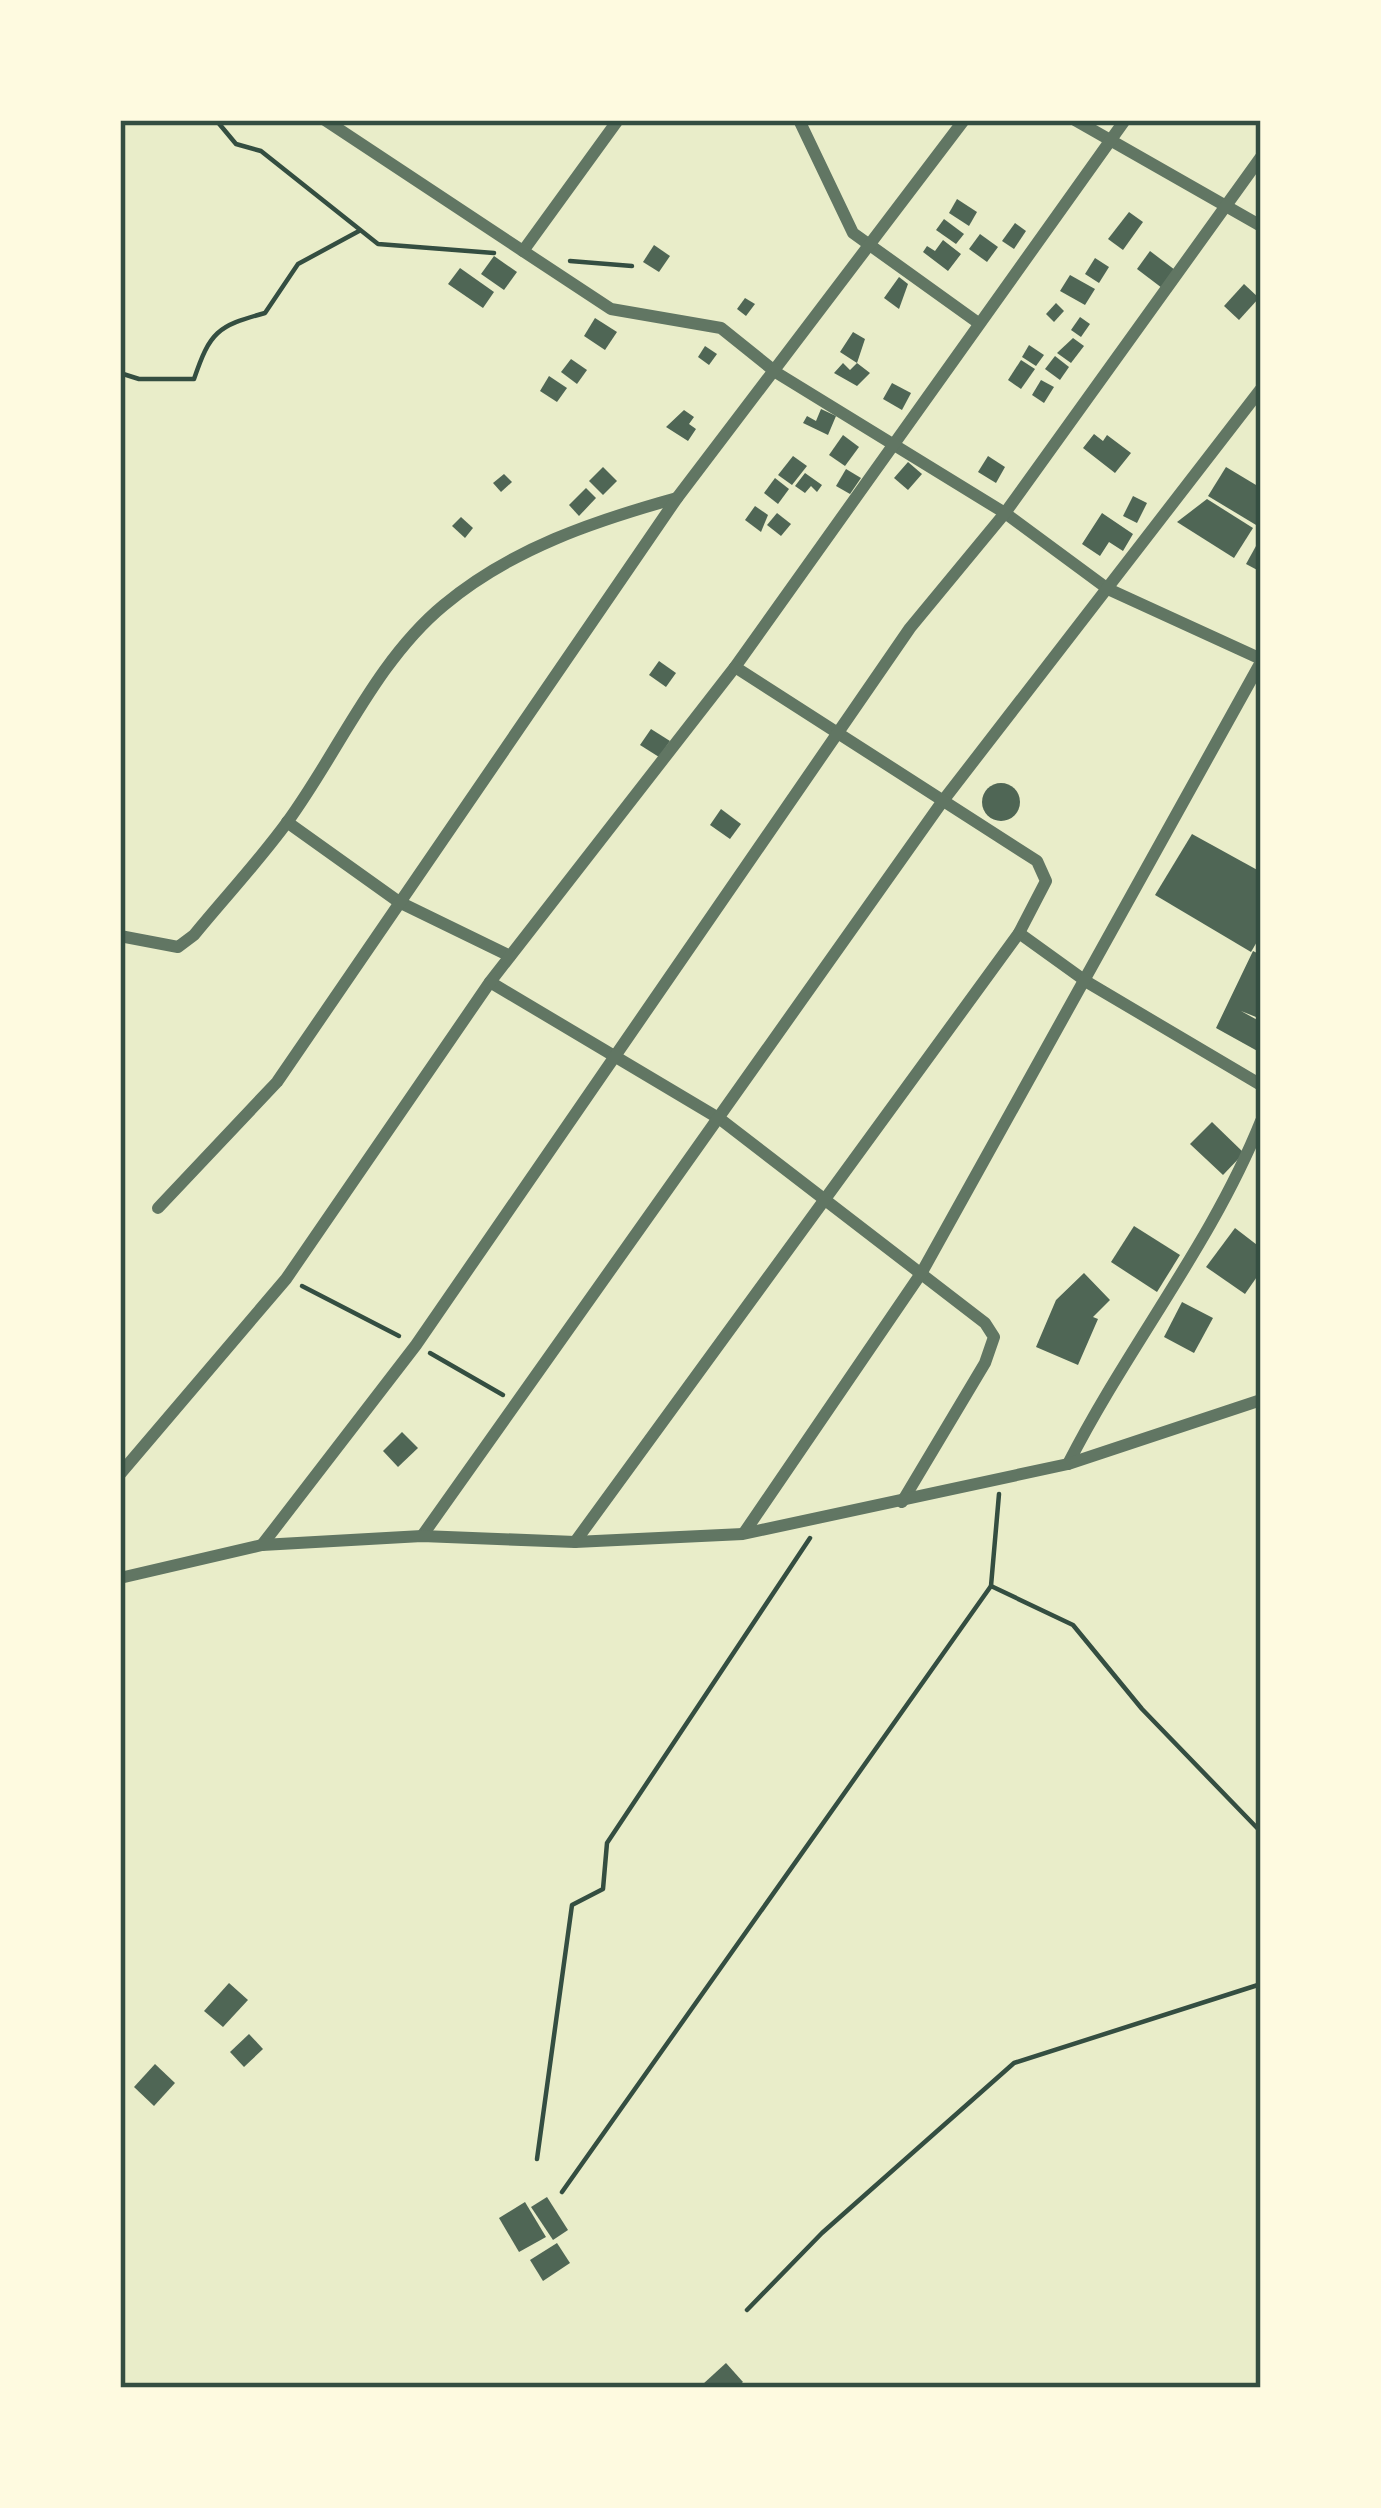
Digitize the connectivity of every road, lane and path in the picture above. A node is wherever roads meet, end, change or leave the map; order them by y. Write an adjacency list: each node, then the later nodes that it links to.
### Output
1 (216, 120): 12 (path)
2 (326, 120): 14 (street)
3 (618, 120): 14 (street)
4 (964, 120): 13 (street)
5 (1075, 120): 8 (street)
6 (1125, 120): 8 (street)
7 (796, 121): 13 (street)
8 (1110, 139): 10 (street); 17 (street)
9 (1261, 158): 10 (street)
10 (1225, 205): 11 (street); 23 (street)
11 (1261, 226)
12 (359, 231): 14 (path); 18 (path)
13 (867, 247): 17 (street); 19 (street)
14 (523, 251): 19 (street)
15 (567, 260): 16 (path)
16 (632, 266)
17 (977, 322): 21 (street)
18 (120, 373)
19 (777, 373): 21 (street); 22 (street)
20 (1261, 389): 24 (street)
21 (889, 445): 23 (street); 26 (street)
22 (677, 498): 29 (street); 30 (street)
23 (1005, 513): 24 (street); 27 (street)
24 (1108, 589): 25 (street); 28 (street)
25 (1261, 661): 35 (street)
26 (735, 667): 27 (street); 33 (street)
27 (835, 736): 28 (street); 36 (street)
28 (942, 802): 31 (street); 38 (street)
29 (287, 822): 30 (street); 32 (street)
30 (399, 902): 33 (street); 41 (street)
31 (1018, 933): 35 (street); 40 (street)
32 (120, 936)
33 (510, 956): 34 (street)
34 (490, 982): 36 (street); 45 (street)
35 (1087, 982): 37 (street); 42 (street)
36 (617, 1054): 38 (street); 52 (street)
37 (1261, 1084)
38 (720, 1119): 40 (street); 50 (street)
39 (1261, 1121): 44 (street)
40 (826, 1195): 42 (street); 51 (street)
41 (158, 1208)
42 (922, 1272): 47 (street); 49 (street)
43 (1261, 1400): 44 (street)
44 (1068, 1464): 46 (street)
45 (120, 1474)
46 (998, 1482): 47 (street); 54 (path)
47 (902, 1502): 48 (street)
48 (823, 1518): 49 (street); 57 (path)
49 (743, 1534): 51 (street)
50 (422, 1536): 51 (street); 52 (street)
51 (574, 1541)
52 (262, 1545): 53 (street)
53 (120, 1578)
54 (992, 1586): 55 (path); 58 (path)
55 (1261, 1832)
56 (1261, 1984): 59 (path)
57 (536, 2158)
58 (562, 2192)
59 (747, 2310)

